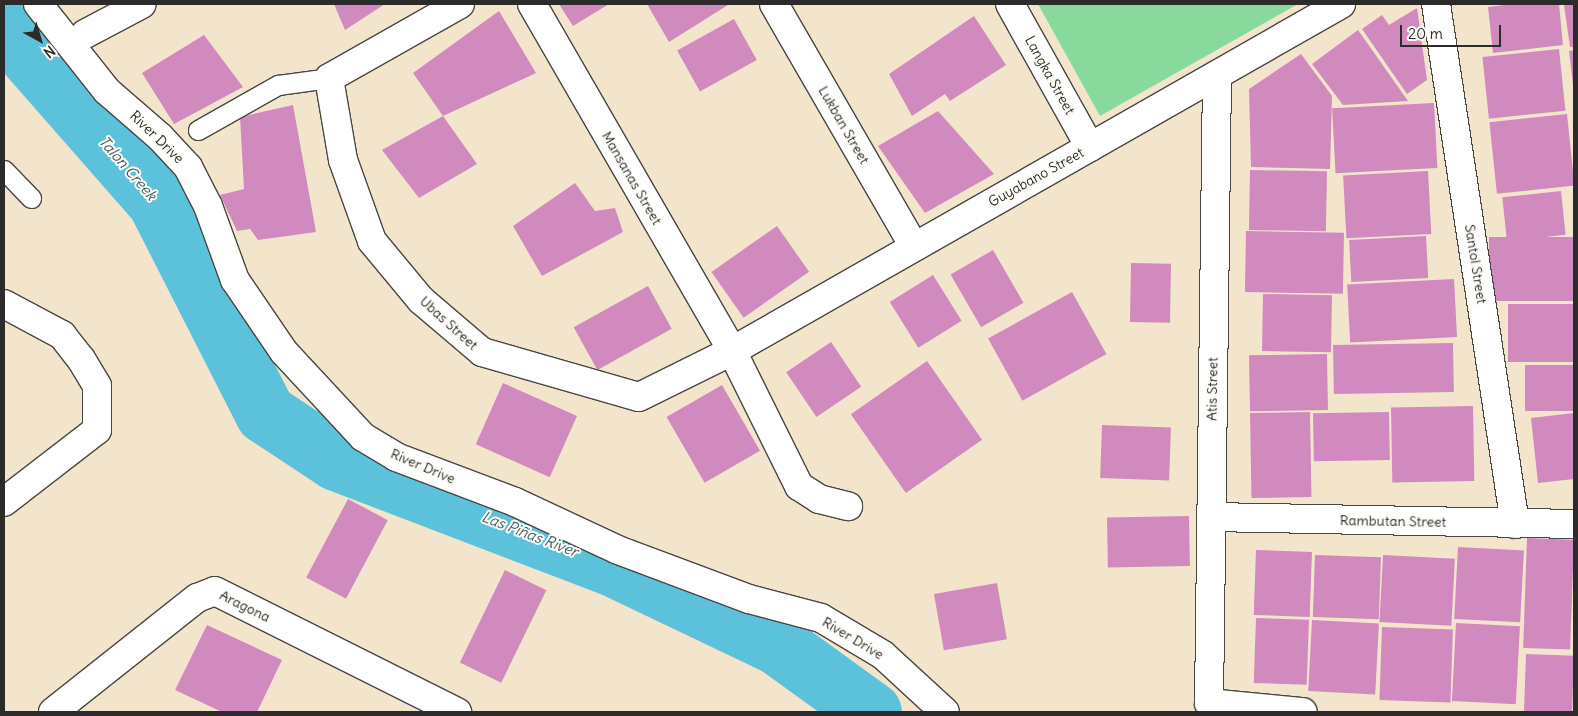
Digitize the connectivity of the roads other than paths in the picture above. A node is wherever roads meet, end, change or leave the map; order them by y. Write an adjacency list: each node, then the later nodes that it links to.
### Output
1 (38, 4): 26 (street, River Drive)
2 (142, 4): 9 (street)
3 (460, 4): 11 (street)
4 (532, 4): 18 (street, Mansanas Street)
5 (774, 4): 16 (street, Lukban Street)
6 (1010, 4): 13 (street, Langka Street)
7 (1341, 4): 10 (street, Guyabano Street)
8 (1436, 4): 22 (street, Santol Street)
9 (85, 34)
10 (1217, 75): 13 (street, Guyabano Street); 21 (street, Atis Street)
11 (329, 78): 12 (lane); 18 (street, Ubas Street)
12 (198, 130)
13 (1090, 147): 16 (street, Guyabano Street)
14 (4, 170): 15 (lane)
15 (32, 198)
16 (914, 246): 18 (street, Guyabano Street)
17 (4, 304): 19 (street)
18 (732, 351): 20 (street, Mansanas Street)
19 (4, 502)
20 (848, 506)
21 (1211, 517): 22 (street, Rambutan Street); 27 (street, Atis Street)
22 (1515, 524): 23 (street, Rambutan Street)
23 (1574, 524)
24 (56, 711): 25 (street, Aragona)
25 (456, 712)
26 (945, 712)
27 (1303, 712)

